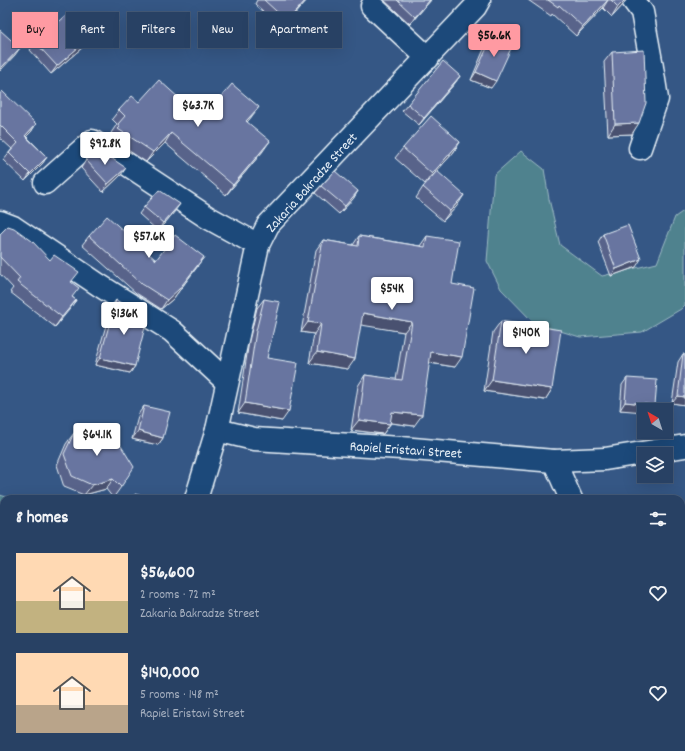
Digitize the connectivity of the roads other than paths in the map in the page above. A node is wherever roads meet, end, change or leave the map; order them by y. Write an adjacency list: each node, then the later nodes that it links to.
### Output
1 (479, 0): 4 (street, Zakaria Bakradze Street)
2 (633, 0): 5 (street)
3 (372, 6): 4 (street)
4 (428, 58): 8 (street, Zakaria Bakradze Street)
5 (640, 148)
6 (45, 183): 8 (street)
7 (0, 222): 9 (street)
8 (258, 245): 9 (street, Zakaria Bakradze Street)
9 (227, 382): 10 (street, Zakaria Bakradze Street)
10 (217, 430): 12 (street, Rapiel Eristavi Street); 13 (street, Zakaria Bakradze Street)
11 (685, 446): 12 (street, Rapiel Eristavi Street)
12 (554, 461): 14 (street)
13 (197, 495)
14 (569, 495)

